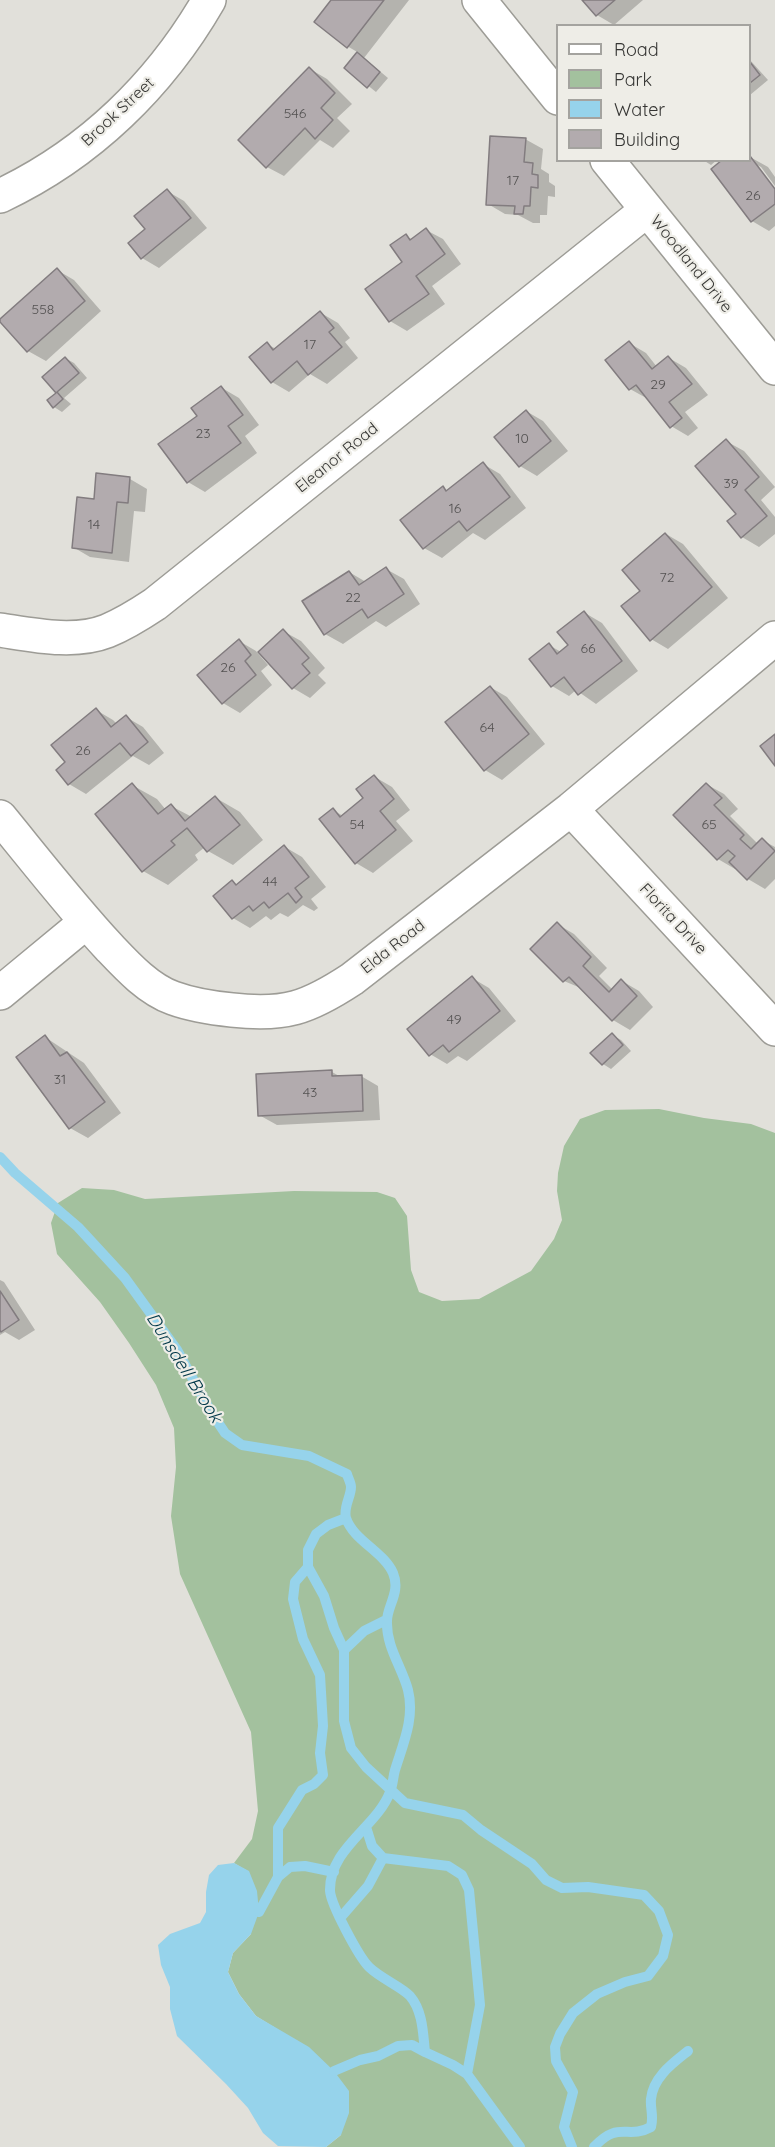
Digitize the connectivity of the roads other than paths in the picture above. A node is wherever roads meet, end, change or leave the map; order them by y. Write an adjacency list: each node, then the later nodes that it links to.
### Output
1 (209, 0): 5 (street, Brook Street)
2 (479, 0): 3 (street)
3 (556, 96)
4 (609, 162): 6 (street, Woodland Drive)
5 (0, 196)
6 (646, 210): 7 (street, Woodland Drive); 8 (street, Eleanor Road)
7 (775, 368)
8 (0, 630)
9 (775, 638): 10 (street, Elda Road)
10 (571, 808): 12 (street, Elda Road); 14 (street, Florita Drive)
11 (0, 817): 12 (street, Elda Road)
12 (86, 922): 13 (street)
13 (0, 993)
14 (775, 1029)

